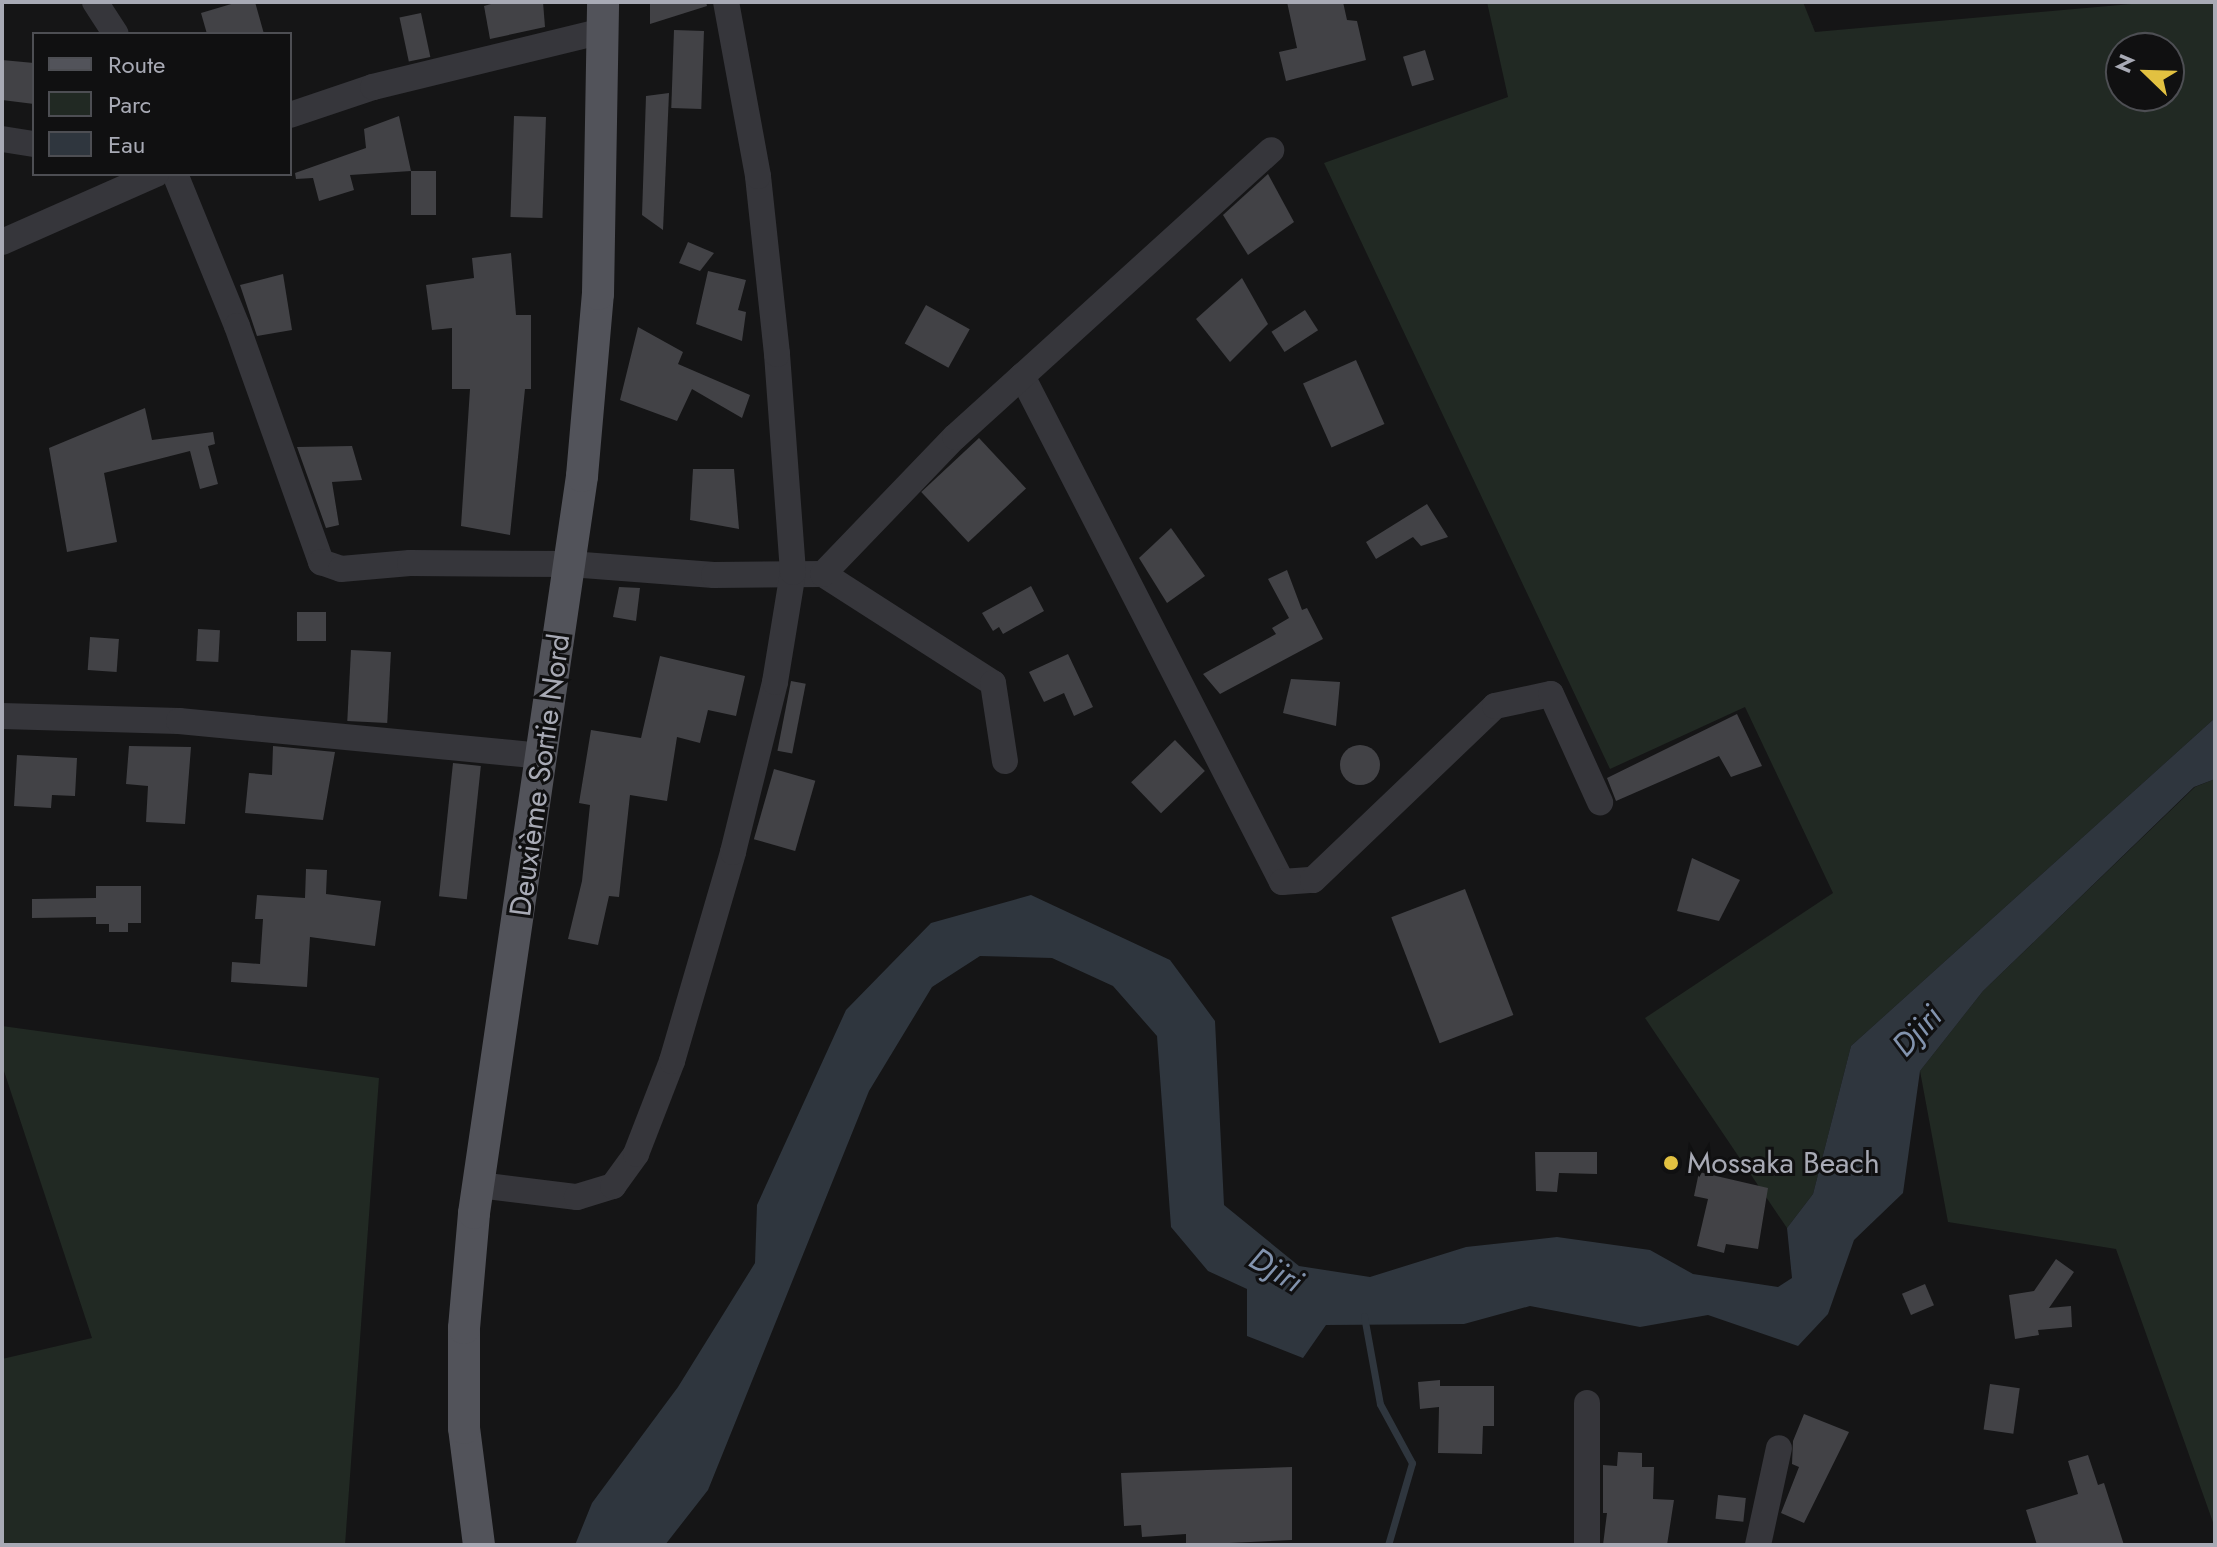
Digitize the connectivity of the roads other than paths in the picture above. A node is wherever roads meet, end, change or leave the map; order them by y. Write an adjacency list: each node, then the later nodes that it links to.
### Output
1 (95, 2): 4 (street)
2 (726, 2): 14 (street)
3 (602, 16): 5 (street); 13 (main road, Deuxième Sortie Nord)
4 (115, 32)
5 (292, 114)
6 (2, 139): 7 (street)
7 (32, 144)
8 (1271, 150): 12 (street)
9 (151, 176): 11 (street)
10 (176, 176): 13 (street)
11 (2, 242)
12 (1022, 376): 15 (street); 19 (street)
13 (570, 564): 14 (street); 17 (main road, Deuxième Sortie Nord)
14 (793, 572): 15 (street); 20 (street)
15 (823, 574): 18 (street)
16 (2, 716): 17 (street)
17 (543, 756): 20 (main road, Deuxième Sortie Nord)
18 (1005, 761)
19 (1600, 802)
20 (479, 1185): 23 (main road, Deuxième Sortie Nord)
21 (1587, 1403): 24 (street)
22 (1779, 1448): 25 (street)
23 (479, 1545)
24 (1587, 1545)
25 (1758, 1545)

